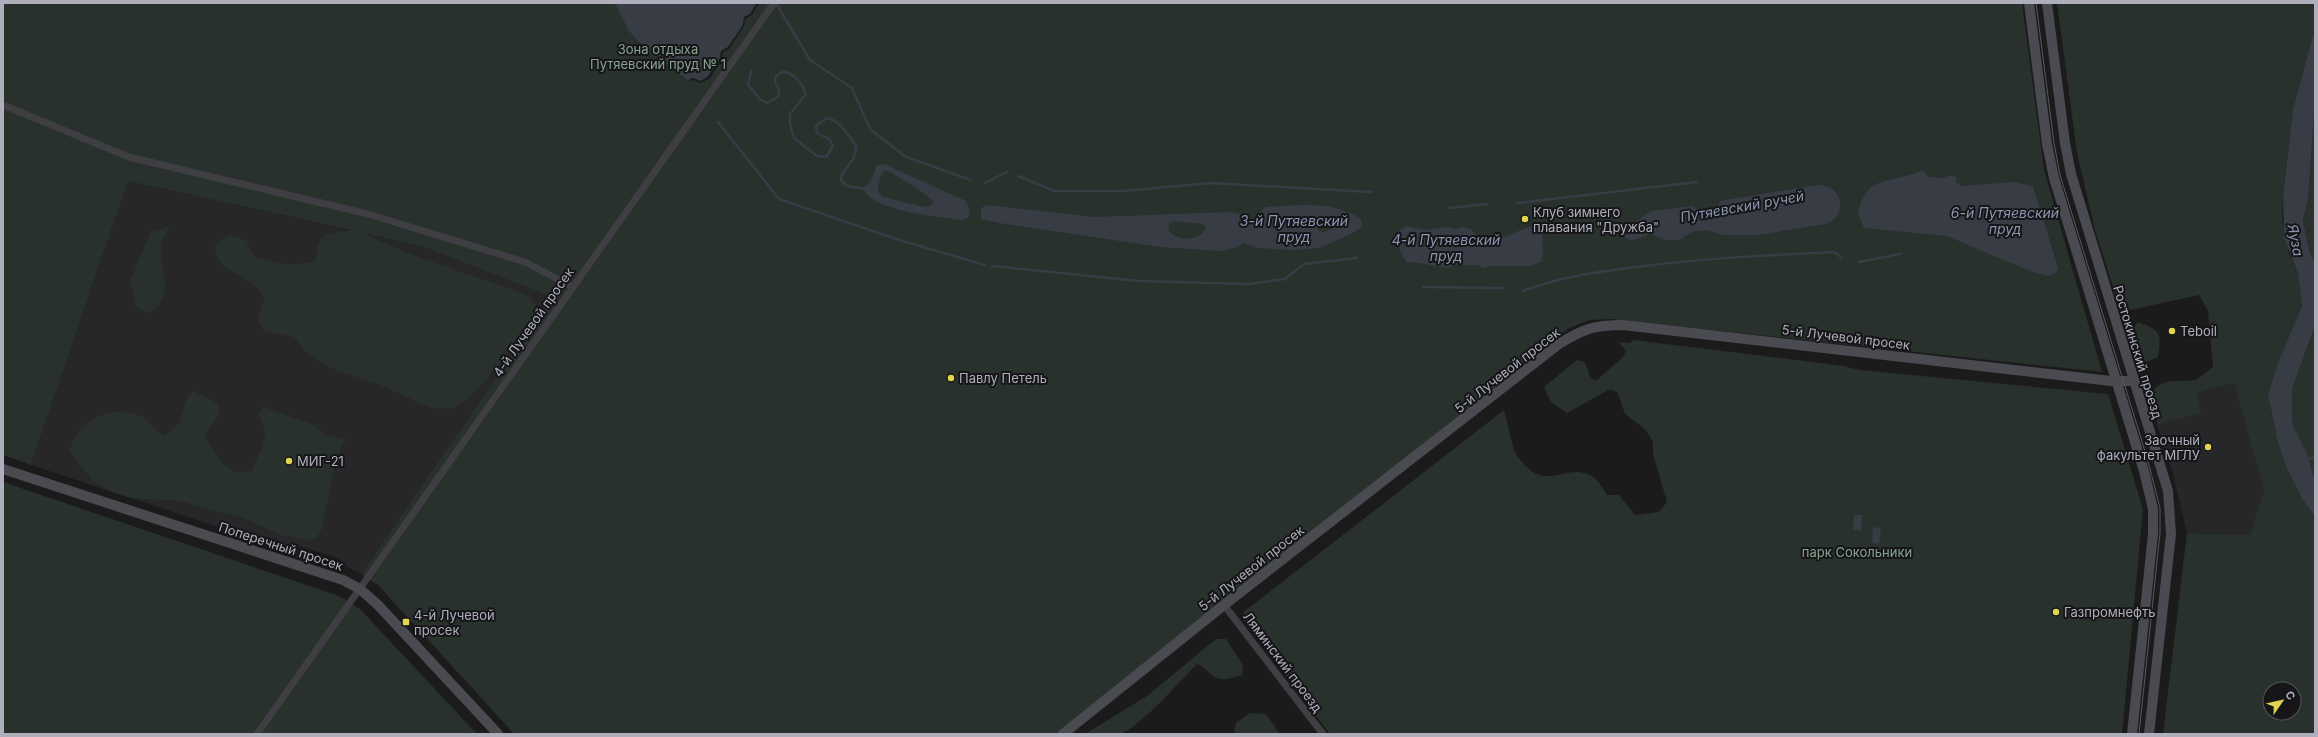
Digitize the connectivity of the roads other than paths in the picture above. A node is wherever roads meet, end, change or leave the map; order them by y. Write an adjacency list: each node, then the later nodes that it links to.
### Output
1 (774, 3): 5 (street, 4-й Лучевой просек)
2 (2029, 3): 7 (street)
3 (2047, 3): 6 (street, Ростокинский проезд)
4 (3, 105): 5 (street)
5 (573, 287): 9 (street, 4-й Лучевой просек)
6 (2133, 380): 7 (street, 5-й Лучевой просек); 16 (street, Ростокинский проезд)
7 (2116, 381): 10 (street, 5-й Лучевой просек); 15 (street)
8 (3, 469): 9 (street, Поперечный просек)
9 (360, 589): 11 (street, 4-й Лучевой просек); 12 (street, Поперечный просек)
10 (1224, 605): 13 (street, 5-й Лучевой просек); 14 (street, Ляминский проезд)
11 (257, 734)
12 (498, 734)
13 (1063, 734)
14 (1323, 734)
15 (2132, 734)
16 (2149, 734)

